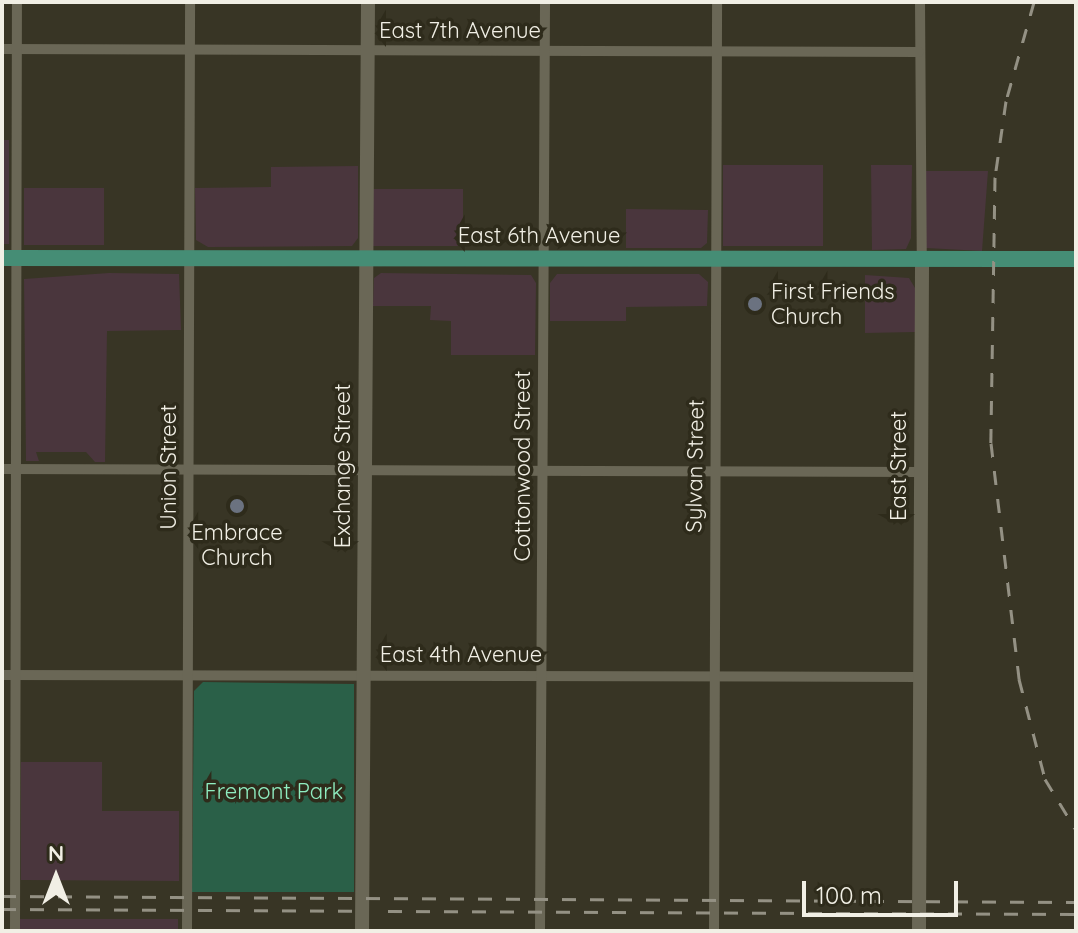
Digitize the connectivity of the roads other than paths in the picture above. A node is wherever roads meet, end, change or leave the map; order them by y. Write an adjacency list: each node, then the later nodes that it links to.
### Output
1 (17, 2): 8 (street)
2 (190, 2): 9 (street, Union Street)
3 (368, 2): 11 (street, Exchange Street)
4 (545, 2): 10 (street, Cottonwood Street)
5 (717, 2): 12 (street, Sylvan Street)
6 (920, 2): 13 (street, East Street)
7 (2, 49): 8 (street, East 7th Avenue)
8 (17, 49): 9 (street, East 7th Avenue); 14 (street)
9 (190, 50): 11 (street, East 7th Avenue); 15 (street, Union Street)
10 (545, 50): 11 (street, East 7th Avenue); 12 (street, East 7th Avenue); 17 (street, Cottonwood Street)
11 (368, 51): 16 (street, Exchange Street)
12 (717, 51): 13 (street, East 7th Avenue); 18 (street, Sylvan Street)
13 (919, 52): 19 (street, East Street)
14 (9, 258): 15 (main road, East 6th Avenue); 22 (street)
15 (189, 258): 16 (main road, East 6th Avenue); 23 (street, Union Street)
16 (367, 258): 17 (main road, East 6th Avenue); 24 (street, Exchange Street)
17 (544, 258): 18 (main road, East 6th Avenue); 25 (street, Cottonwood Street)
18 (717, 258): 19 (main road, East 6th Avenue); 26 (street, Sylvan Street)
19 (922, 259): 20 (main road, East 6th Avenue); 27 (street, East Street)
20 (1076, 259)
21 (2, 469): 22 (street)
22 (15, 469): 23 (street); 29 (street)
23 (189, 469): 24 (street); 32 (street, Union Street)
24 (365, 469): 25 (street); 30 (street, Exchange Street)
25 (543, 470): 26 (street); 31 (street, Cottonwood Street)
26 (715, 471): 27 (street); 33 (street, Sylvan Street)
27 (921, 472): 34 (street, East Street)
28 (2, 675): 29 (street, East 4th Avenue)
29 (17, 675): 32 (street, East 4th Avenue); 35 (street)
30 (363, 675): 31 (street, East 4th Avenue); 32 (street, East 4th Avenue); 37 (street, Exchange Street)
31 (542, 675): 33 (street, East 4th Avenue); 38 (street, Cottonwood Street)
32 (188, 676): 36 (street, Union Street)
33 (713, 676): 34 (street, East 4th Avenue); 39 (street, Sylvan Street)
34 (919, 677): 40 (street, East Street)
35 (15, 931)
36 (187, 931)
37 (362, 931)
38 (540, 931)
39 (714, 931)
40 (919, 931)

